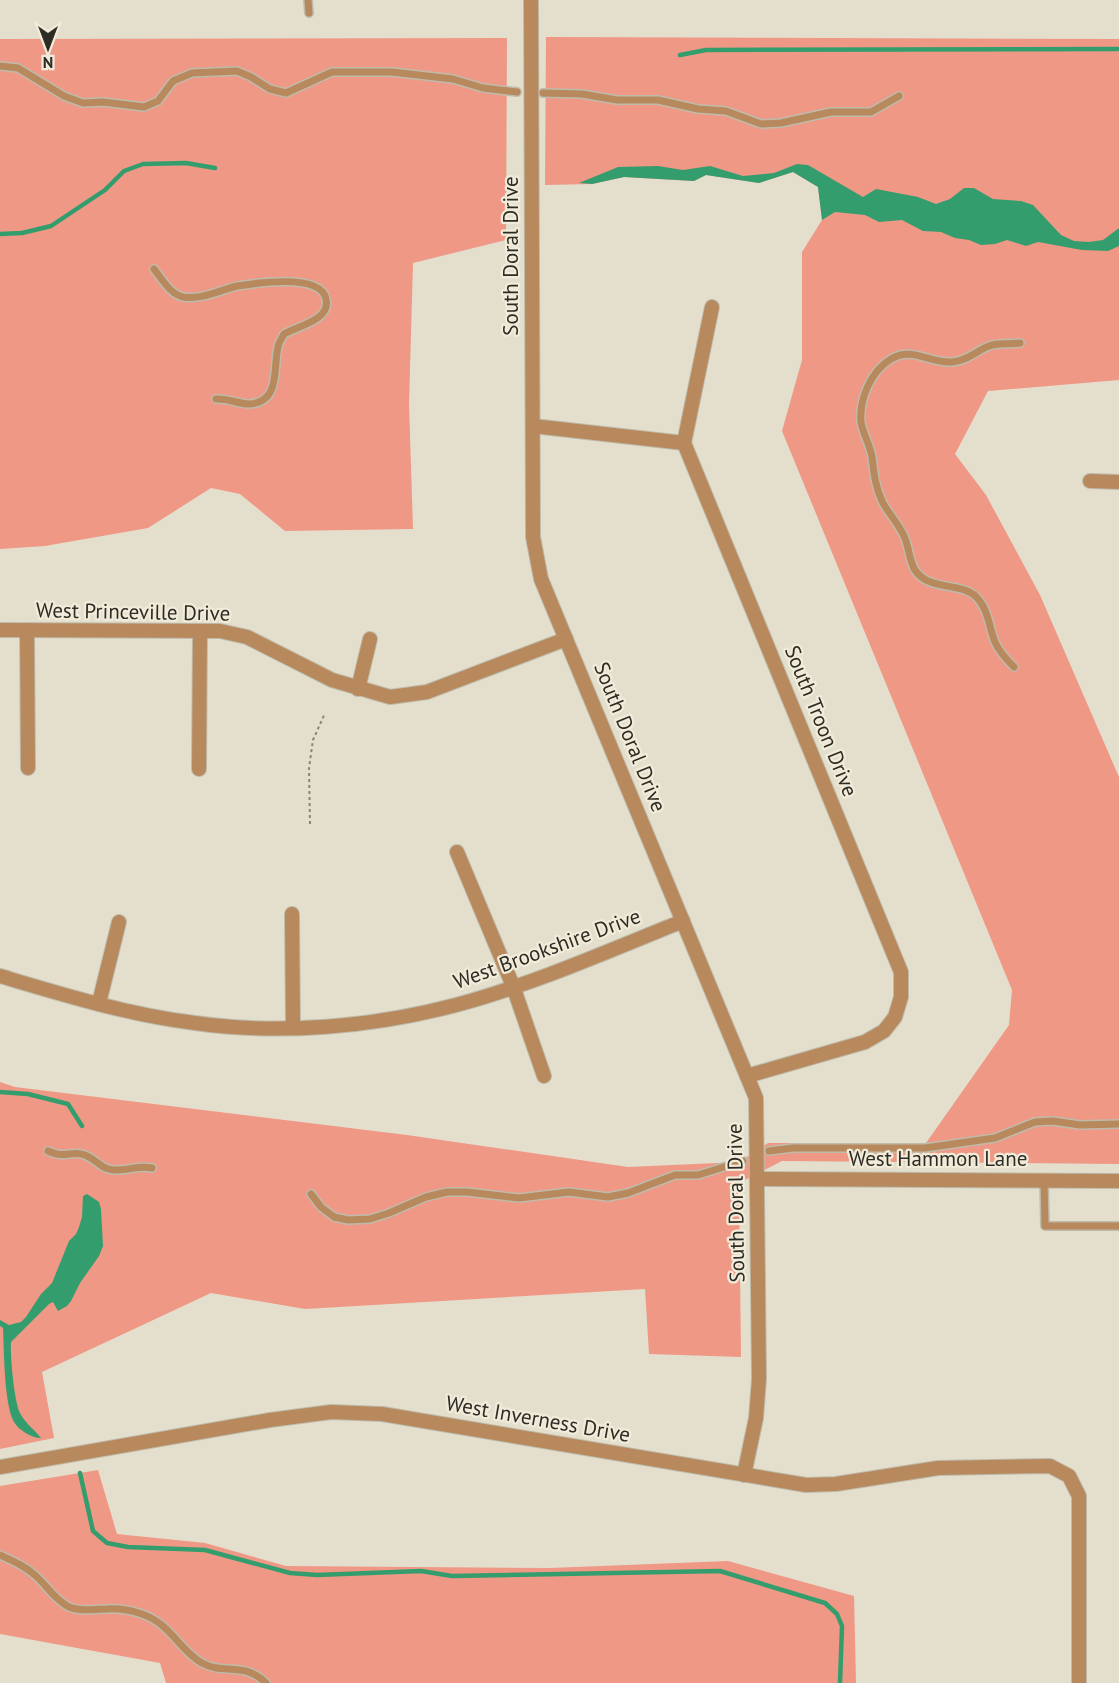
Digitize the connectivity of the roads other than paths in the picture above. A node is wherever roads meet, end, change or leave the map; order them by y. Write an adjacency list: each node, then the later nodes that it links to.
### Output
1 (308, 0): 3 (lane)
2 (531, 0): 12 (street, South Doral Drive)
3 (309, 13)
4 (0, 66): 5 (lane)
5 (517, 92)
6 (543, 93): 7 (lane)
7 (899, 96)
8 (154, 269): 11 (lane)
9 (712, 307): 13 (street)
10 (1020, 343): 21 (lane)
11 (216, 399)
12 (533, 426): 13 (street); 20 (street, South Doral Drive)
13 (684, 443): 34 (street, South Troon Drive)
14 (1090, 481): 15 (street)
15 (1119, 482)
16 (0, 630): 17 (street, West Princeville Drive)
17 (27, 630): 18 (street, West Princeville Drive); 23 (street)
18 (200, 631): 22 (street, West Princeville Drive); 24 (street)
19 (370, 639): 22 (street)
20 (566, 639): 22 (street, West Princeville Drive); 27 (street, South Doral Drive)
21 (1014, 667)
22 (358, 689)
23 (28, 768)
24 (199, 769)
25 (457, 852): 30 (street)
26 (292, 914): 32 (street)
27 (682, 921): 30 (street, West Brookshire Drive); 34 (street, South Doral Drive)
28 (119, 922): 31 (street)
29 (0, 976): 31 (street, West Brookshire Drive)
30 (513, 986): 32 (street, West Brookshire Drive); 33 (street)
31 (99, 1003): 32 (street, West Brookshire Drive)
32 (293, 1027)
33 (544, 1076)
34 (747, 1076): 40 (street, South Doral Drive)
35 (1119, 1124): 37 (lane)
36 (48, 1151): 39 (lane)
37 (769, 1151)
38 (743, 1161): 43 (lane)
39 (152, 1168)
40 (757, 1179): 41 (street, West Hammon Lane); 46 (street, South Doral Drive)
41 (1044, 1180): 42 (street, West Hammon Lane); 44 (lane)
42 (1119, 1181)
43 (311, 1194)
44 (1119, 1226)
45 (0, 1467): 46 (street, West Inverness Drive)
46 (744, 1475): 49 (street, West Inverness Drive)
47 (0, 1555): 48 (lane)
48 (266, 1683)
49 (1079, 1683)

